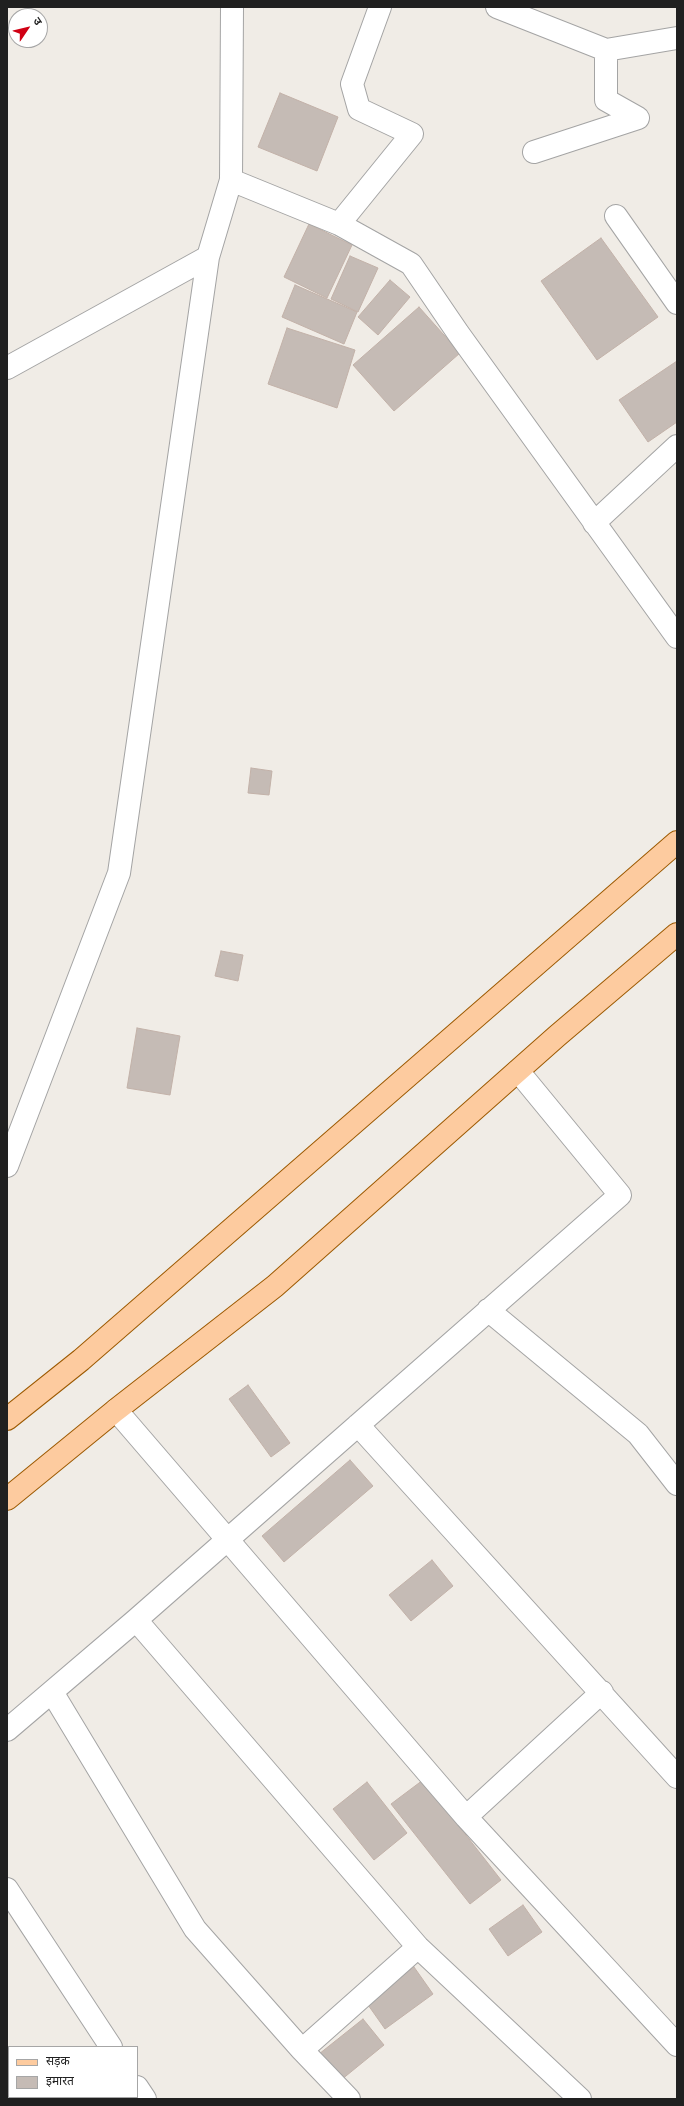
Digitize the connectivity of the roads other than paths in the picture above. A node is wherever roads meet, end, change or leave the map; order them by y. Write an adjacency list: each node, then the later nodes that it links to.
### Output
1 (232, 7): 7 (street)
2 (380, 7): 9 (street)
3 (497, 7): 5 (street)
4 (677, 38): 5 (street)
5 (606, 50): 6 (street)
6 (534, 152)
7 (231, 180): 9 (street); 10 (street)
8 (616, 216): 11 (street)
9 (339, 224): 14 (street)
10 (208, 257): 12 (street); 19 (street)
11 (677, 303)
12 (7, 368)
13 (677, 446): 14 (street)
14 (594, 523): 15 (street)
15 (677, 637)
16 (677, 842): 22 (main road)
17 (677, 934): 18 (main road)
18 (518, 1071): 20 (street); 21 (main road)
19 (7, 1166)
20 (488, 1310): 23 (street); 24 (street)
21 (116, 1410): 25 (main road); 26 (street)
22 (7, 1419)
23 (358, 1425): 26 (street); 29 (street)
24 (677, 1484)
25 (7, 1499)
26 (228, 1539): 27 (street); 32 (street)
27 (136, 1620): 28 (street); 34 (street)
28 (52, 1692): 30 (street); 37 (street)
29 (602, 1692): 31 (street); 32 (street)
30 (7, 1730)
31 (677, 1776)
32 (466, 1818): 35 (street)
33 (7, 1889): 36 (street)
34 (418, 1947): 37 (street); 41 (street)
35 (677, 2045)
36 (110, 2046)
37 (302, 2050): 40 (street)
38 (138, 2088): 39 (street)
39 (145, 2099)
40 (349, 2099)
41 (580, 2099)

